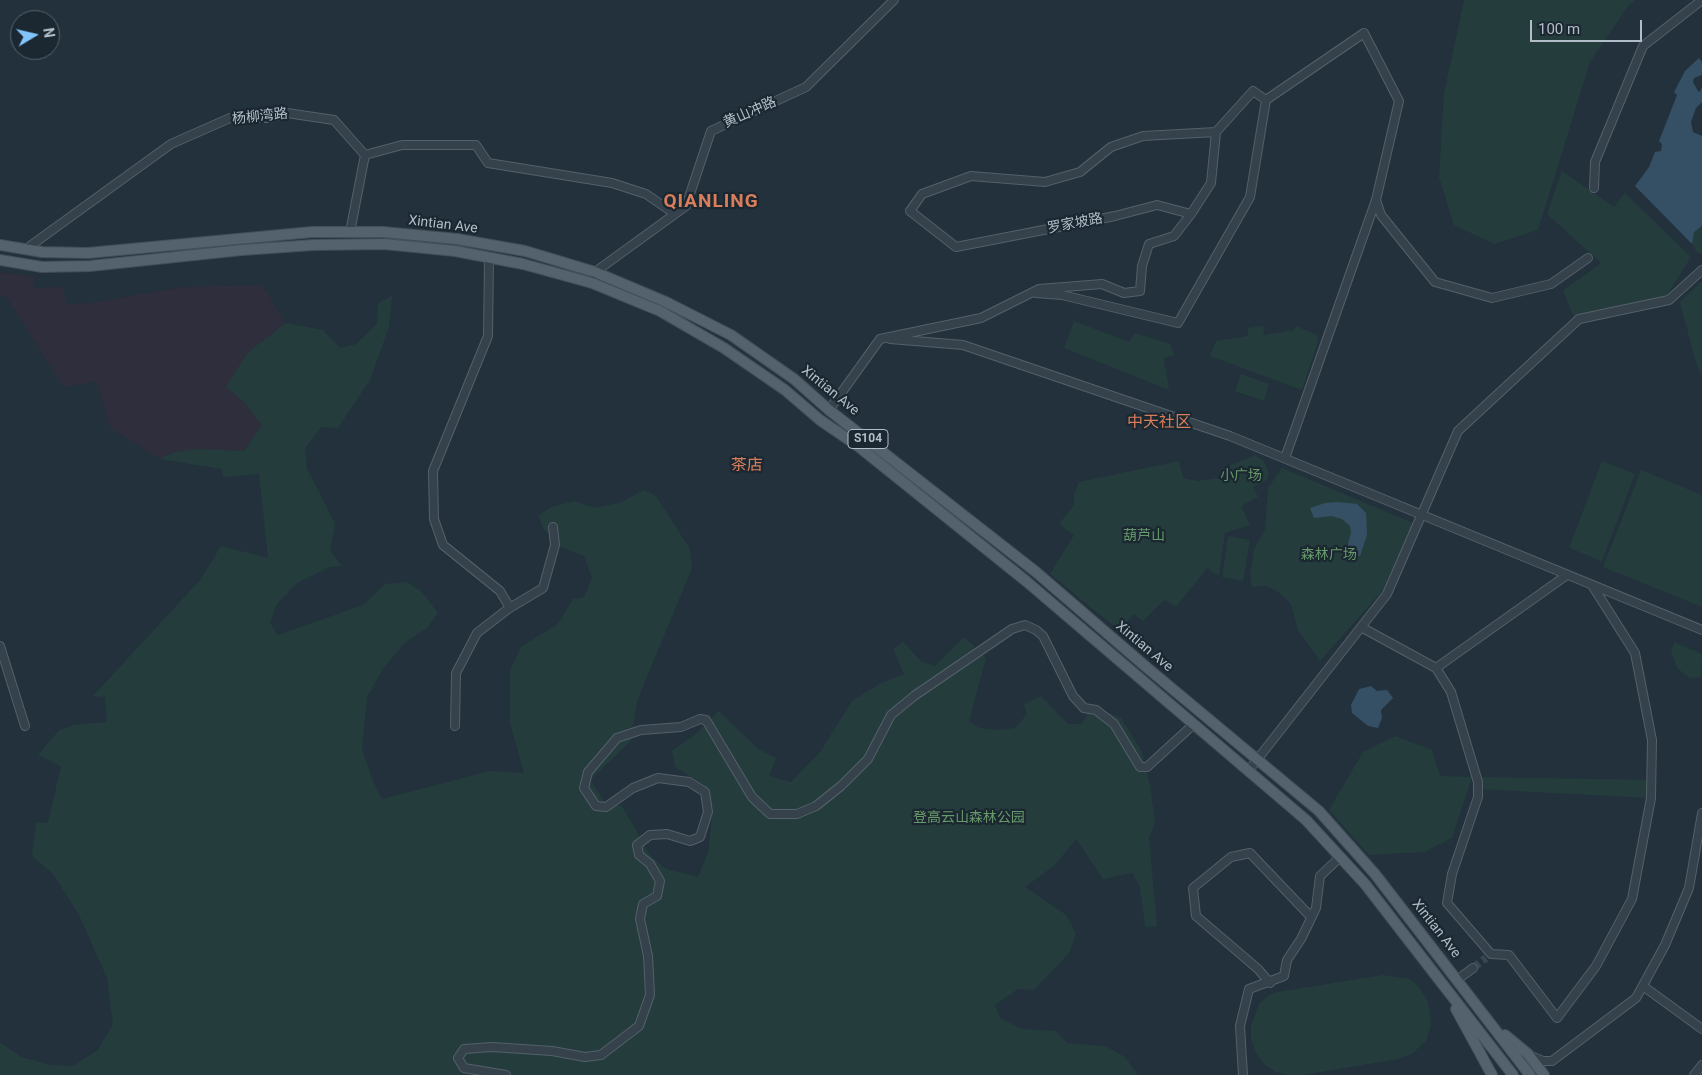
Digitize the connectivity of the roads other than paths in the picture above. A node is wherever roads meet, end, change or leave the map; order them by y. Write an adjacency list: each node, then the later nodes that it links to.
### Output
1 (894, 0): 8 (street, 黄山冲路)
2 (1702, 0): 6 (street)
3 (1266, 100): 4 (street); 7 (street); 19 (street)
4 (1216, 132): 9 (street); 9 (street, 罗家坡路)
5 (365, 155): 8 (street); 10 (street); 12 (street, 杨柳湾路)
6 (1594, 188)
7 (1376, 200): 14 (street); 22 (street)
8 (675, 214): 17 (street, 黄山冲路)
9 (1191, 214): 19 (street)
10 (350, 232): 12 (main road, Xintian Ave / S104); 17 (main road, Xintian Ave / S104)
11 (0, 245): 12 (main road, Xintian Ave / S104)
12 (26, 249)
13 (489, 257): 15 (main road, Xintian Ave / S104); 18 (main road, Xintian Ave / S104); 27 (street)
14 (1588, 258)
15 (0, 260)
16 (1702, 270): 23 (street)
17 (595, 272): 18 (street); 21 (main road, Xintian Ave / S104)
18 (592, 283): 32 (main road, Xintian Ave / S104)
19 (1032, 293): 20 (street)
20 (880, 339): 21 (street); 22 (street)
21 (829, 410): 35 (main road, Xintian Ave / S104)
22 (1285, 458): 23 (street)
23 (1421, 514): 25 (street); 28 (street)
24 (553, 527): 27 (street)
25 (1567, 575): 26 (street); 31 (street)
26 (1592, 585): 29 (street); 31 (street)
27 (510, 608): 34 (street)
28 (1361, 627): 31 (street); 35 (street)
29 (1702, 630)
30 (0, 646): 33 (street)
31 (1436, 668)
32 (1194, 724): 36 (main road, Xintian Ave / S104); 49 (street)
33 (26, 726)
34 (455, 726)
35 (1258, 758): 36 (street); 41 (main road, Xintian Ave / S104)
36 (1249, 770): 38 (main road, Xintian Ave / S104)
37 (1702, 813): 44 (street)
38 (1340, 857): 39 (street); 43 (main road, Xintian Ave / S104)
39 (1311, 917): 42 (street); 42 (street)
40 (1473, 968): 41 (street)
41 (1457, 980): 45 (main road, Xintian Ave / S104)
42 (1270, 983): 50 (street)
43 (1443, 984): 51 (main road); 52 (main road, Xintian Ave / S104)
44 (1643, 986): 46 (street); 47 (street)
45 (1489, 1022): 47 (main road); 53 (main road, Xintian Ave / S104)
46 (1702, 1030)
47 (1528, 1054): 54 (main road)
48 (1702, 1065): 55 (street)
49 (506, 1075)
50 (1243, 1075)
51 (1492, 1075)
52 (1513, 1075)
53 (1530, 1075)
54 (1544, 1075)
55 (1694, 1075)

